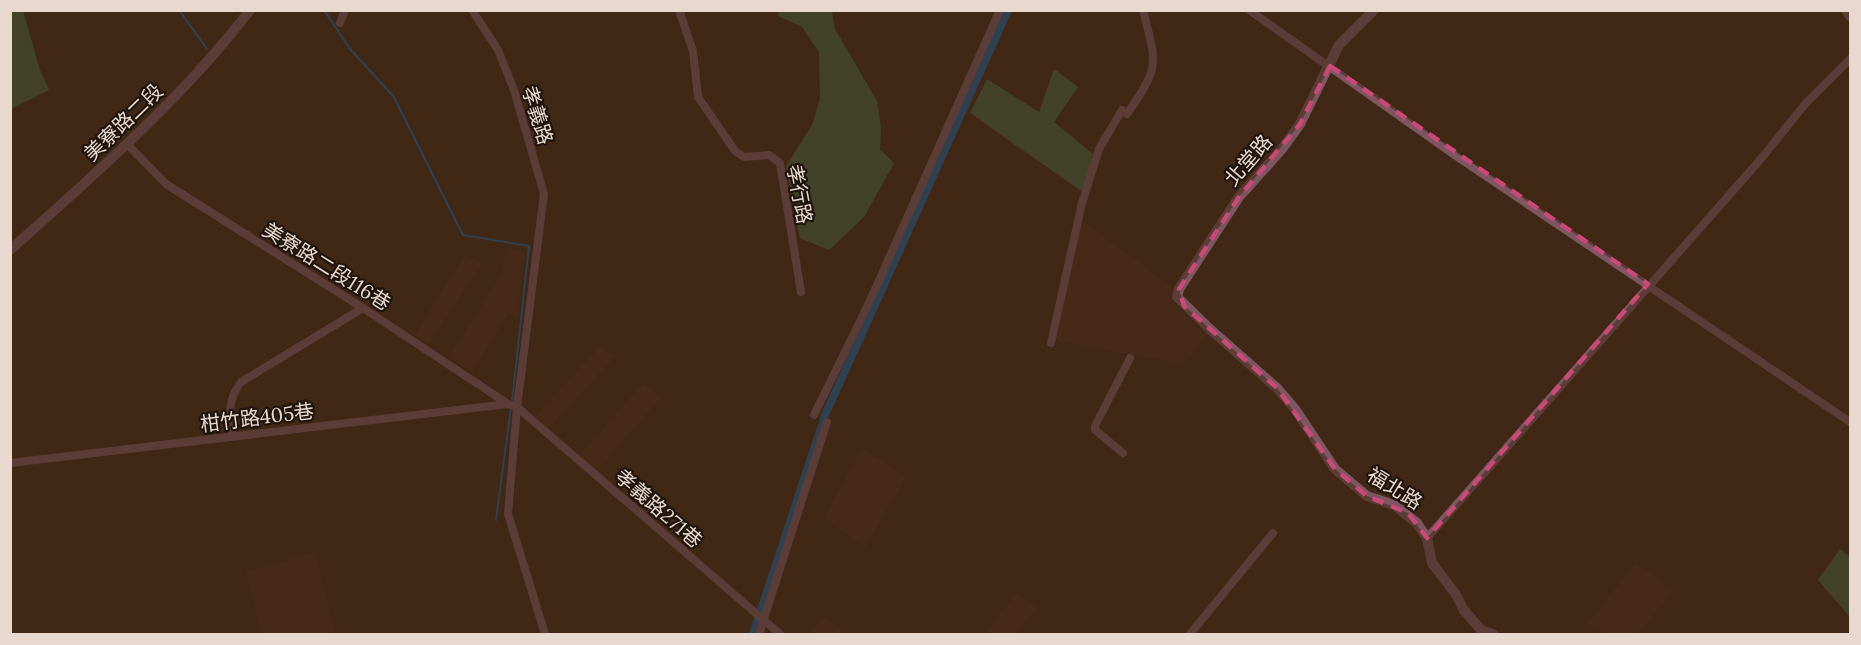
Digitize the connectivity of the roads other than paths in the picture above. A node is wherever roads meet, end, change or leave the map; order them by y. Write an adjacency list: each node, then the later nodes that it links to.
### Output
1 (250, 10): 14 (street, 美寮路二段)
2 (345, 10): 11 (street)
3 (472, 10): 22 (street, 孝義路)
4 (679, 10): 17 (street, 孝行路)
5 (1000, 10): 23 (street)
6 (1143, 10): 20 (street)
7 (1249, 10): 13 (street)
8 (1374, 10): 13 (street, 北堂路)
9 (1846, 10): 10 (street)
10 (1851, 16)
11 (340, 23)
12 (1851, 59): 16 (street)
13 (1330, 66): 16 (street); 19 (street, 北堂路)
14 (127, 144): 15 (street, 美寮路二段); 18 (street, 美寮路二段116巷)
15 (10, 250)
16 (1648, 284): 24 (street); 30 (street)
17 (801, 292)
18 (363, 308): 22 (street, 美寮路二段116巷); 26 (street)
19 (1210, 330): 30 (street, 福北路)
20 (1051, 344)
21 (1130, 358): 27 (street)
22 (513, 406): 26 (street, 柑竹路405巷); 31 (street, 孝義路271巷); 32 (street, 孝義路)
23 (814, 415)
24 (1851, 422)
25 (827, 423): 31 (street)
26 (233, 436): 28 (street, 柑竹路405巷)
27 (1123, 453)
28 (10, 464)
29 (1273, 532): 35 (street)
30 (1427, 538): 36 (street, 福北路)
31 (764, 621): 33 (street); 34 (street, 孝義路271巷)
32 (545, 634)
33 (759, 634)
34 (780, 634)
35 (1190, 634)
36 (1493, 634)

